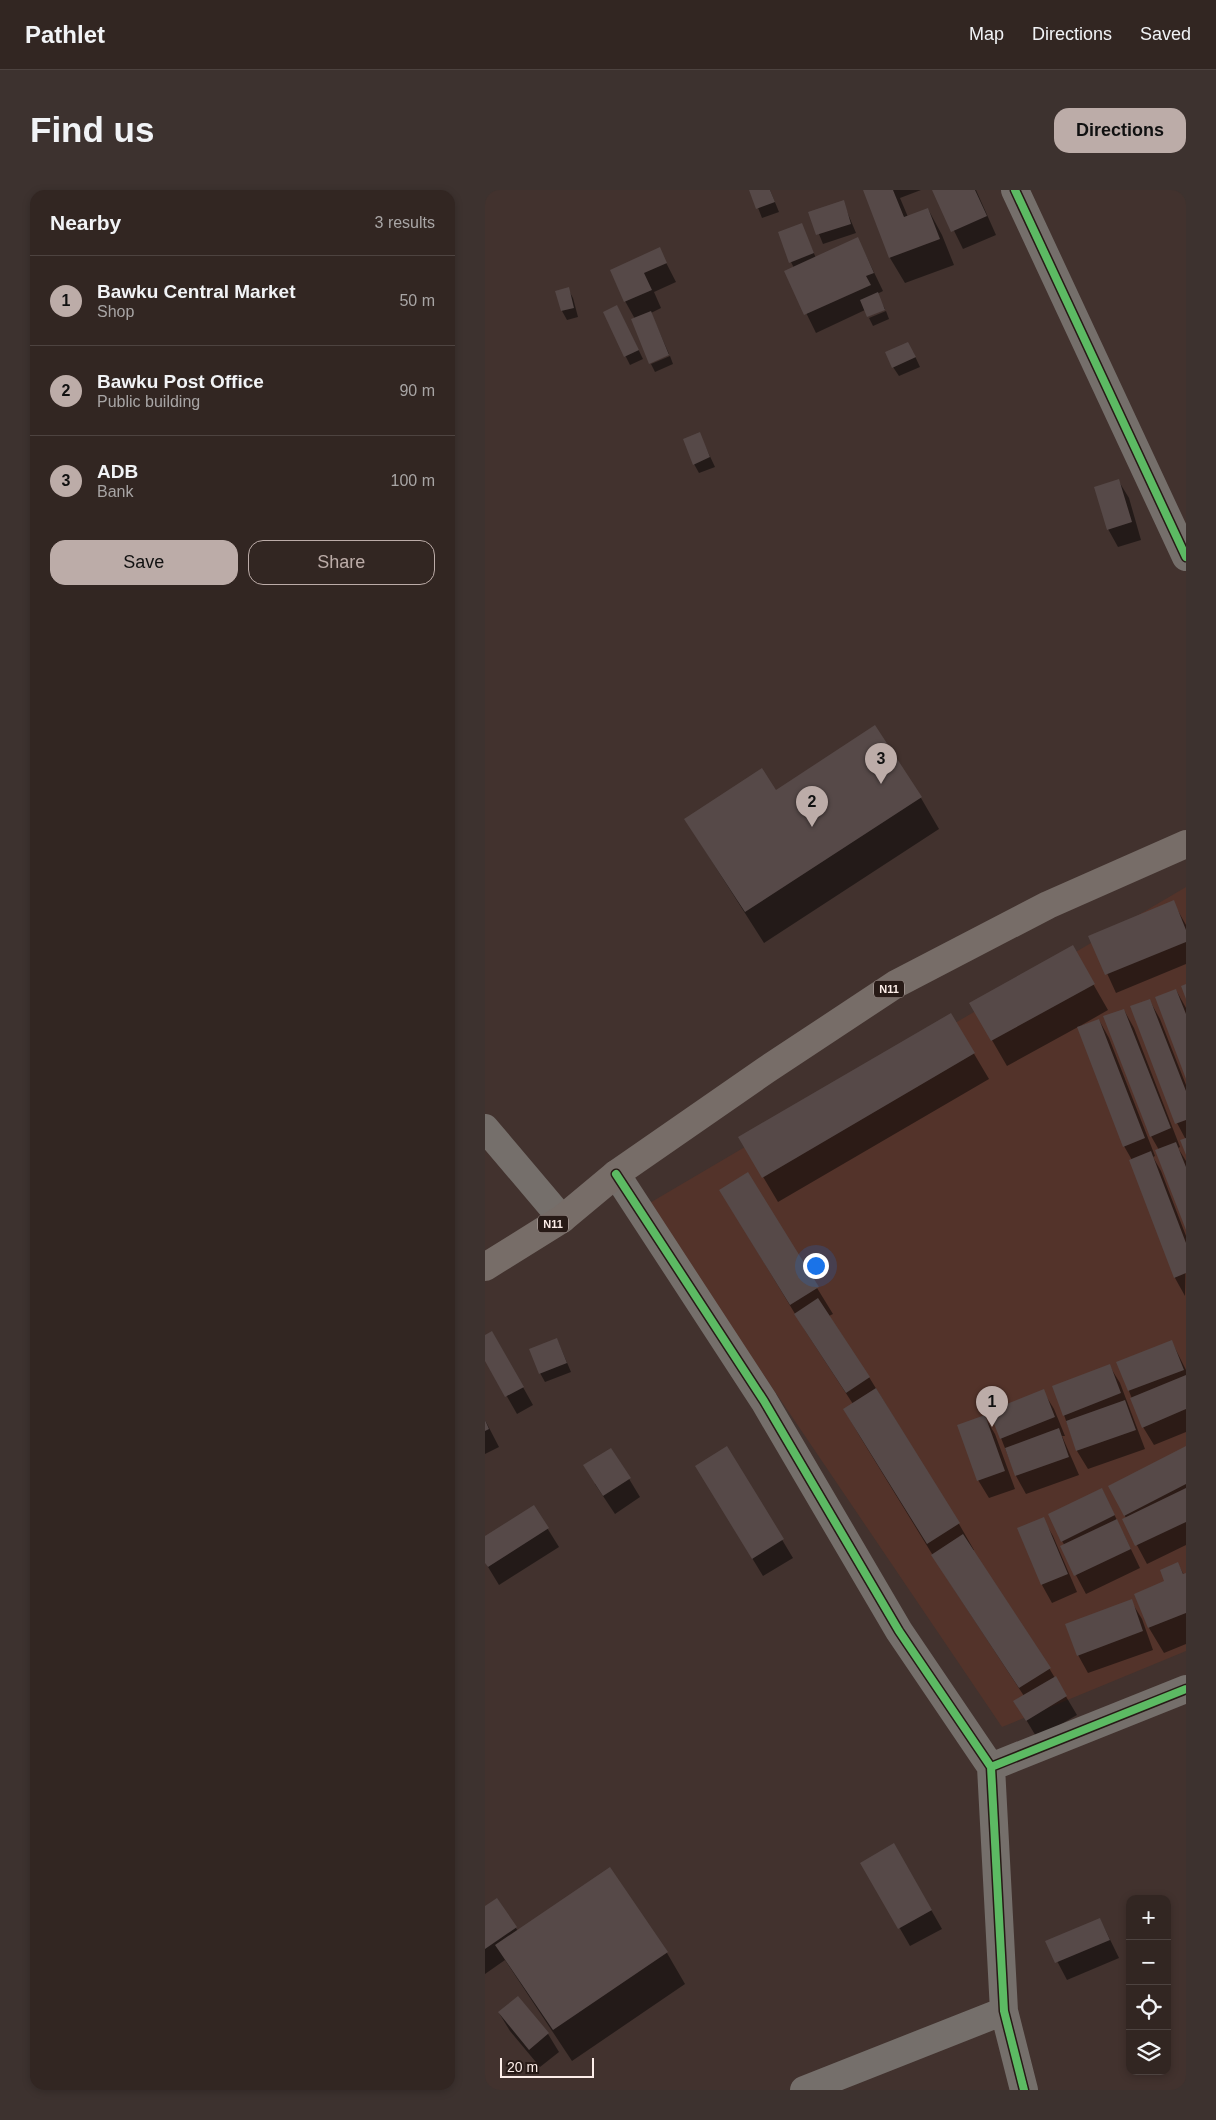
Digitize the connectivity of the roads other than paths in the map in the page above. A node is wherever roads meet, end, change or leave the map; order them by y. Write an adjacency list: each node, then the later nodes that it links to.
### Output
1 (1015, 190): 2 (street)
2 (1186, 557)
3 (1186, 844): 5 (highway, N11)
4 (485, 1128): 6 (street)
5 (617, 1174): 6 (highway, N11); 9 (street)
6 (562, 1219): 7 (highway, N11)
7 (485, 1267)
8 (1186, 1689): 9 (street)
9 (991, 1767): 10 (street)
10 (1004, 2011): 11 (street); 12 (street)
11 (804, 2090)
12 (1024, 2090)

